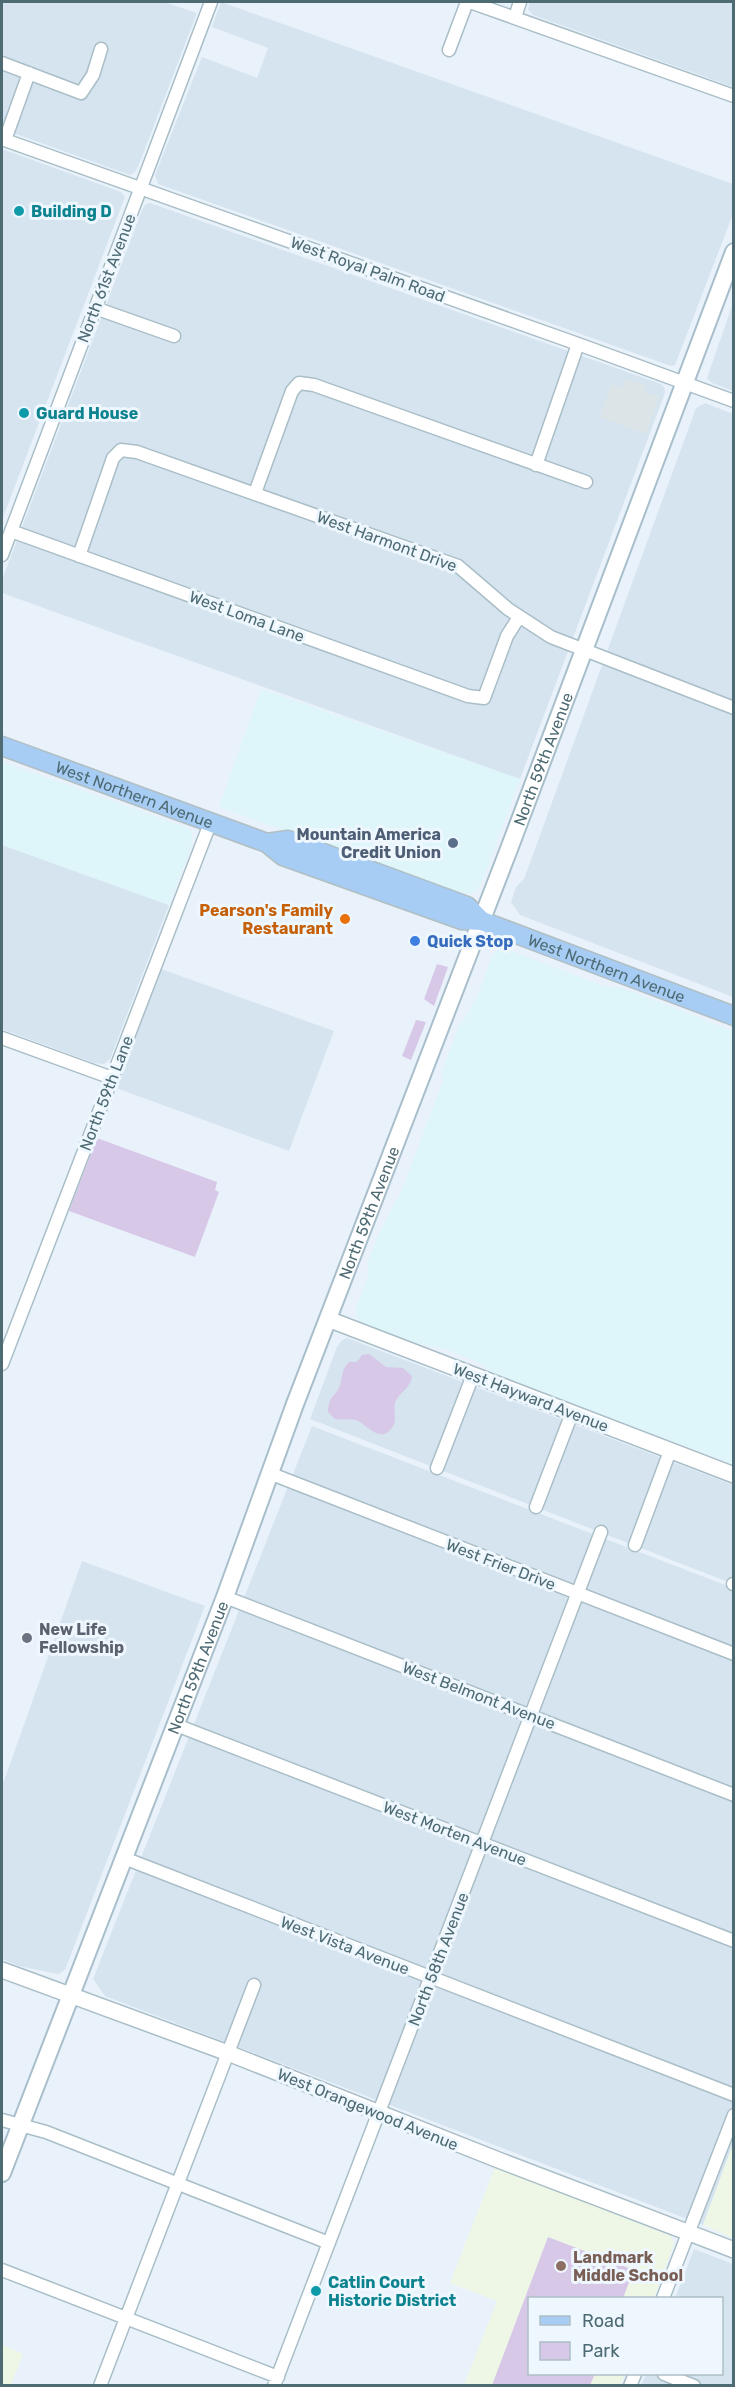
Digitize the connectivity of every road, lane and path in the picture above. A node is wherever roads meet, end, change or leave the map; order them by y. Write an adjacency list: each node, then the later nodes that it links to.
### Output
1 (211, 2): 11 (street, North 61st Avenue)
2 (468, 2): 4 (street); 6 (street)
3 (520, 2): 4 (street)
4 (515, 17): 9 (street)
5 (101, 49): 8 (street)
6 (449, 50)
7 (2, 63): 8 (street)
8 (29, 73): 10 (street)
9 (734, 96)
10 (3, 140): 11 (street, West Royal Palm Road)
11 (140, 188): 13 (street, North 61st Avenue); 15 (street, West Royal Palm Road)
12 (734, 252): 16 (main road, North 59th Avenue)
13 (95, 308): 14 (street); 21 (street, North 61st Avenue)
14 (174, 336)
15 (578, 344): 16 (street, West Royal Palm Road); 18 (street)
16 (684, 383): 17 (street, West Royal Palm Road); 25 (main road, North 59th Avenue)
17 (734, 401)
18 (536, 465): 19 (street); 20 (street)
19 (586, 482)
20 (255, 493): 23 (street, West Harmont Drive); 24 (street, West Harmont Drive)
21 (10, 531): 22 (street, North 61st Avenue); 23 (street, West Loma Lane)
22 (2, 555)
23 (79, 556): 24 (street, West Loma Lane)
24 (519, 617): 25 (street, West Harmont Drive)
25 (584, 651): 26 (street, West Harmont Drive); 29 (main road, North 59th Avenue)
26 (734, 708)
27 (2, 746): 28 (main road, West Northern Avenue)
28 (210, 821): 29 (main road, West Northern Avenue); 32 (street, North 59th Lane)
29 (482, 921): 30 (main road, West Northern Avenue); 33 (main road, North 59th Avenue)
30 (734, 1016)
31 (2, 1038): 32 (street)
32 (112, 1078): 34 (street, North 59th Lane)
33 (328, 1319): 35 (street, West Hayward Avenue); 39 (main road, North 59th Avenue)
34 (2, 1364)
35 (473, 1375): 36 (street, West Hayward Avenue); 38 (street)
36 (572, 1413): 37 (street, West Hayward Avenue); 41 (street)
37 (670, 1451): 40 (street, West Hayward Avenue); 43 (street)
38 (437, 1468)
39 (269, 1473): 44 (street, West Frier Drive); 45 (main road, North 59th Avenue)
40 (734, 1475)
41 (536, 1507)
42 (601, 1532): 44 (street, North 58th Avenue)
43 (634, 1545)
44 (578, 1594): 46 (street, West Frier Drive); 47 (street, North 58th Avenue)
45 (225, 1597): 47 (street, West Belmont Avenue); 48 (main road, North 59th Avenue)
46 (734, 1654)
47 (531, 1715): 49 (street, West Belmont Avenue); 50 (street, North 58th Avenue)
48 (176, 1725): 50 (street, West Morten Avenue); 51 (main road, North 59th Avenue)
49 (734, 1794)
50 (482, 1843): 52 (street, West Morten Avenue); 54 (street, North 58th Avenue)
51 (124, 1858): 54 (street, West Vista Avenue); 56 (main road, North 59th Avenue)
52 (734, 1941)
53 (2, 1970): 56 (street, West Orangewood Avenue)
54 (430, 1978): 58 (street, West Vista Avenue); 59 (street, North 58th Avenue)
55 (254, 1985): 57 (street)
56 (71, 1995): 57 (street, West Orangewood Avenue); 62 (main road, North 59th Avenue)
57 (228, 2053): 59 (street, West Orangewood Avenue); 64 (street)
58 (734, 2095)
59 (379, 2114): 65 (street, West Orangewood Avenue); 66 (street, North 58th Avenue)
60 (734, 2115): 65 (street)
61 (2, 2120): 62 (street)
62 (20, 2125): 63 (main road, North 59th Avenue); 64 (street)
63 (2, 2173)
64 (178, 2184): 66 (street); 70 (street)
65 (689, 2233): 67 (street, West Orangewood Avenue); 69 (street)
66 (329, 2243): 72 (street, North 58th Avenue)
67 (734, 2250)
68 (2, 2270): 70 (street)
69 (663, 2297)
70 (126, 2318): 72 (street); 73 (street)
71 (669, 2375): 74 (street)
72 (276, 2381)
73 (100, 2385)
74 (694, 2385)

